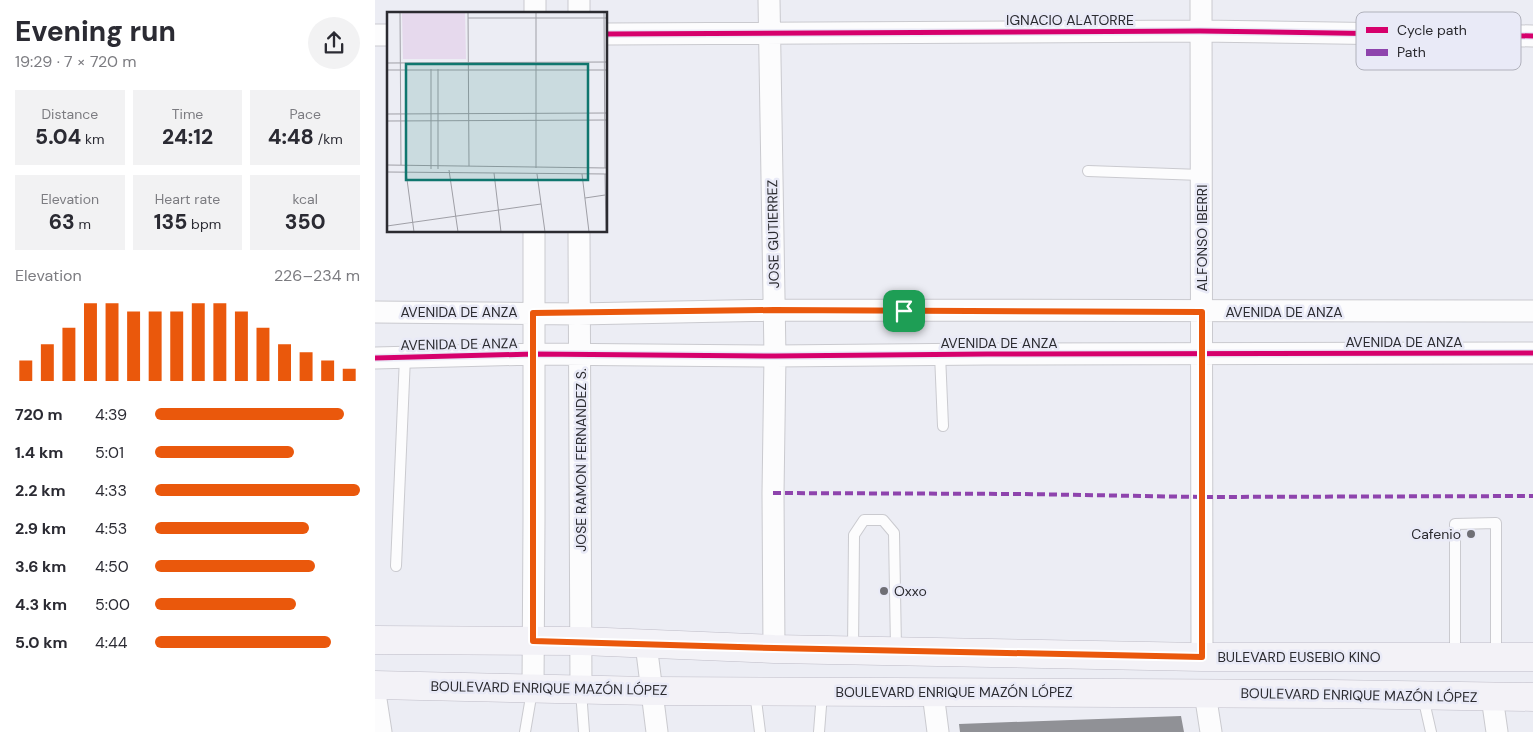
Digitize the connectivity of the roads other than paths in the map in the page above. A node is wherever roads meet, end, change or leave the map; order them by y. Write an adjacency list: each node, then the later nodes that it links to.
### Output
1 (769, 0): 4 (street, JOSE GUTIERREZ)
2 (1201, 0): 3 (street, ALFONSO IBERRI)
3 (1200, 31): 4 (street, IGNACIO ALATORRE); 5 (street, IGNACIO ALATORRE); 8 (street, ALFONSO IBERRI)
4 (770, 33): 6 (street, IGNACIO ALATORRE); 11 (street, JOSE GUTIERREZ)
5 (1356, 33)
6 (607, 34)
7 (1088, 171): 8 (lane)
8 (1201, 175): 13 (street, ALFONSO IBERRI)
9 (534, 232): 15 (street)
10 (579, 232): 16 (street, JOSE RAMON FERNANDEZ S.)
11 (774, 310): 13 (street, AVENIDA DE ANZA); 16 (street, AVENIDA DE ANZA); 22 (street, JOSE GUTIERREZ)
12 (375, 312): 15 (street, AVENIDA DE ANZA)
13 (1202, 312): 14 (street, AVENIDA DE ANZA); 20 (street, ALFONSO IBERRI)
14 (1533, 312)
15 (533, 313): 16 (street, AVENIDA DE ANZA); 18 (street)
16 (578, 314): 21 (street, JOSE RAMON FERNANDEZ S.)
17 (1533, 353): 20 (street, AVENIDA DE ANZA)
18 (534, 354): 21 (street, AVENIDA DE ANZA); 23 (street, AVENIDA DE ANZA); 28 (street)
19 (940, 354): 20 (street, AVENIDA DE ANZA); 22 (street, AVENIDA DE ANZA); 25 (lane)
20 (1202, 354): 35 (street, ALFONSO IBERRI)
21 (580, 355): 22 (street, AVENIDA DE ANZA); 29 (street, JOSE RAMON FERNANDEZ S.)
22 (775, 356): 31 (street, JOSE GUTIERREZ)
23 (405, 357): 24 (street, AVENIDA DE ANZA); 26 (lane)
24 (375, 358)
25 (943, 426)
26 (396, 566)
27 (375, 640): 28 (main road, BULEVARD EUSEBIO KINO)
28 (533, 641): 29 (main road, BULEVARD EUSEBIO KINO); 39 (street)
29 (582, 641): 30 (main road, BULEVARD EUSEBIO KINO); 40 (street, JOSE RAMON FERNANDEZ S.)
30 (646, 644): 31 (main road, BULEVARD EUSEBIO KINO); 41 (street)
31 (774, 648): 32 (main road, BULEVARD EUSEBIO KINO)
32 (853, 650): 33 (main road, BULEVARD EUSEBIO KINO); 33 (lane)
33 (896, 650): 35 (main road, BULEVARD EUSEBIO KINO)
34 (1455, 656): 35 (main road, BULEVARD EUSEBIO KINO); 36 (main road, BULEVARD EUSEBIO KINO); 36 (lane)
35 (1202, 657)
36 (1497, 657): 37 (main road, BULEVARD EUSEBIO KINO)
37 (1533, 657)
38 (375, 685): 39 (main road, BOULEVARD ENRIQUE MAZÓN LÓPEZ)
39 (533, 687): 40 (main road, BOULEVARD ENRIQUE MAZÓN LÓPEZ); 51 (lane)
40 (581, 688): 41 (main road, BOULEVARD ENRIQUE MAZÓN LÓPEZ); 52 (lane)
41 (651, 691): 42 (main road, BOULEVARD ENRIQUE MAZÓN LÓPEZ); 53 (street)
42 (755, 691): 43 (main road, BOULEVARD ENRIQUE MAZÓN LÓPEZ); 54 (lane)
43 (822, 692): 44 (main road, BOULEVARD ENRIQUE MAZÓN LÓPEZ); 55 (lane)
44 (933, 692): 46 (main road, BOULEVARD ENRIQUE MAZÓN LÓPEZ); 56 (street)
45 (375, 693): 50 (street)
46 (1205, 694): 47 (main road, BOULEVARD ENRIQUE MAZÓN LÓPEZ); 57 (street)
47 (1423, 696): 48 (main road, BOULEVARD ENRIQUE MAZÓN LÓPEZ); 58 (lane)
48 (1492, 697): 49 (main road, BOULEVARD ENRIQUE MAZÓN LÓPEZ); 59 (street)
49 (1533, 697)
50 (381, 732)
51 (525, 732)
52 (585, 732)
53 (657, 732)
54 (760, 732)
55 (819, 732)
56 (938, 732)
57 (1211, 732)
58 (1431, 732)
59 (1497, 732)

